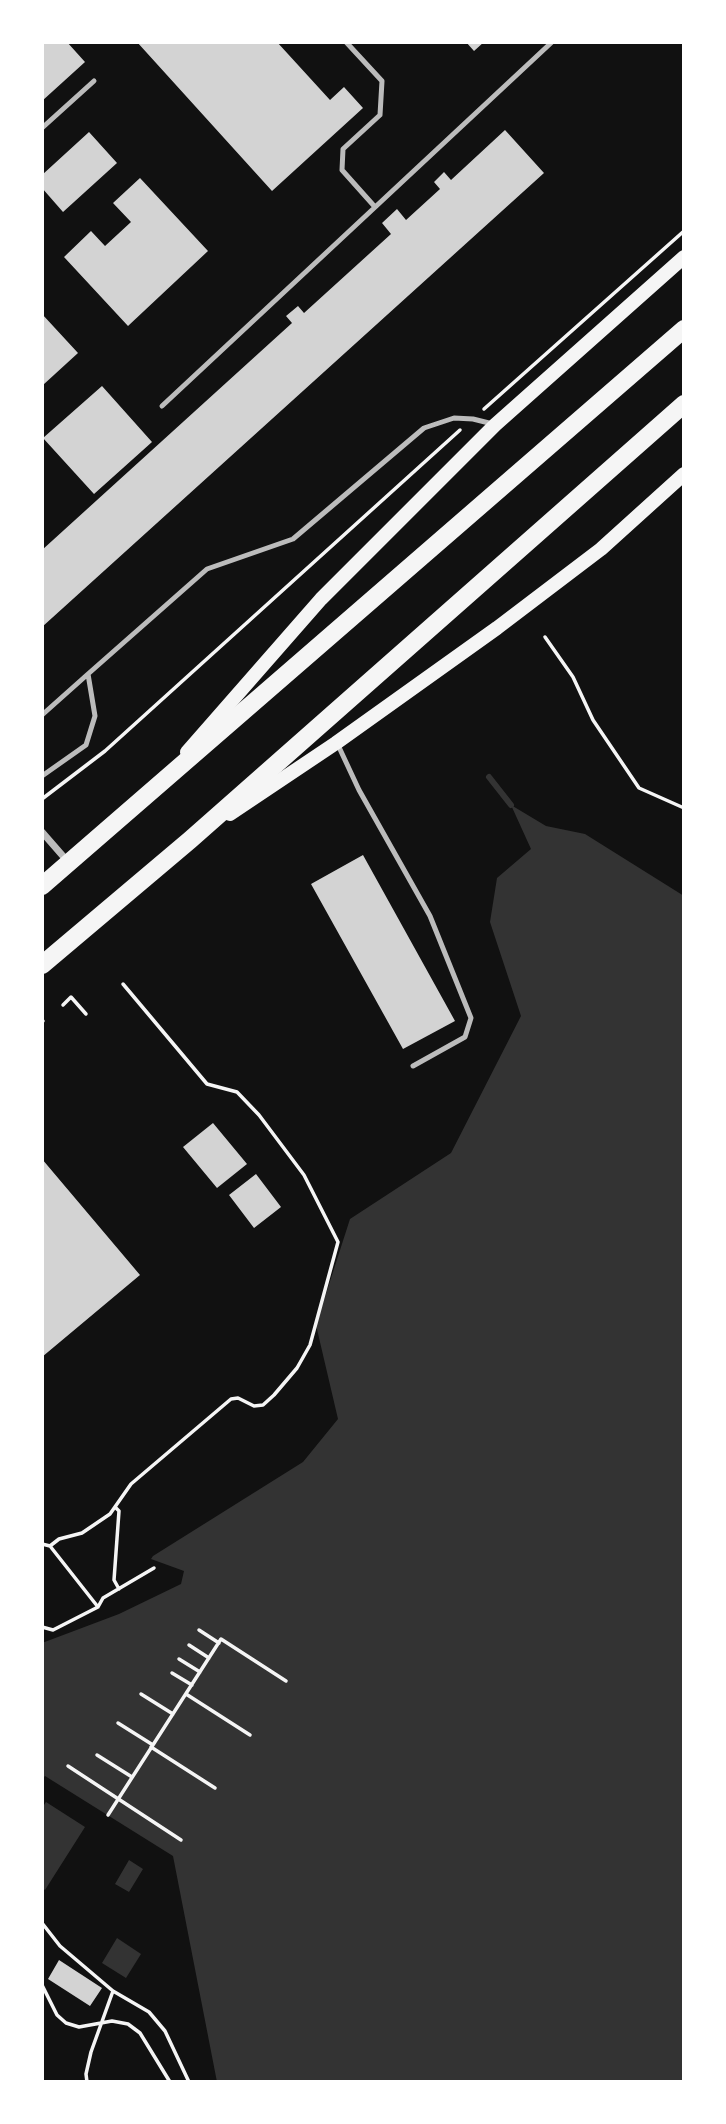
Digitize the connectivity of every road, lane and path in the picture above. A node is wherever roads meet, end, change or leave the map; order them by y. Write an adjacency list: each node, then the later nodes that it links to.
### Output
1 (346, 42): 5 (lane)
2 (552, 42): 5 (lane)
3 (94, 81): 4 (lane)
4 (42, 128)
5 (375, 207): 10 (lane)
6 (684, 231): 11 (path)
7 (684, 257): 12 (main road)
8 (684, 329): 19 (main road)
9 (684, 404): 23 (main road)
10 (162, 406)
11 (473, 419): 12 (lane); 15 (lane); 20 (path)
12 (495, 425): 19 (main road)
13 (684, 474): 17 (main road)
14 (545, 637): 21 (path)
15 (88, 674): 16 (lane); 18 (lane)
16 (42, 715)
17 (337, 743): 23 (main road); 30 (lane)
18 (42, 776)
19 (150, 793): 24 (main road)
20 (42, 799)
21 (684, 808)
22 (42, 832): 24 (street)
23 (190, 840): 26 (main road)
24 (69, 863): 25 (main road)
25 (42, 886)
26 (42, 965)
27 (123, 984): 31 (path)
28 (63, 1005): 29 (path)
29 (86, 1014)
30 (413, 1066)
31 (115, 1507): 33 (path); 35 (path)
32 (42, 1544): 33 (path)
33 (50, 1546): 36 (path)
34 (154, 1568): 35 (path)
35 (119, 1589): 36 (path)
36 (98, 1607): 37 (path)
37 (42, 1627)
38 (199, 1630): 39 (path)
39 (219, 1643): 41 (path); 45 (path)
40 (189, 1645): 41 (path)
41 (209, 1658): 43 (path)
42 (179, 1659): 43 (path)
43 (200, 1672): 46 (path)
44 (172, 1673): 46 (path)
45 (286, 1681)
46 (191, 1685): 48 (path)
47 (141, 1694): 49 (path)
48 (186, 1694): 49 (path); 51 (path)
49 (173, 1714): 52 (path)
50 (118, 1723): 52 (path)
51 (250, 1735)
52 (152, 1746): 55 (path); 56 (path)
53 (97, 1755): 55 (path)
54 (68, 1766): 57 (path)
55 (132, 1777): 57 (path)
56 (215, 1788)
57 (118, 1799): 58 (path); 59 (path)
58 (108, 1815)
59 (181, 1840)
60 (42, 1923): 62 (path)
61 (42, 1985): 63 (path)
62 (113, 1991): 63 (path); 66 (path)
63 (100, 2022): 64 (path); 65 (path)
64 (88, 2082)
65 (170, 2082)
66 (189, 2082)

